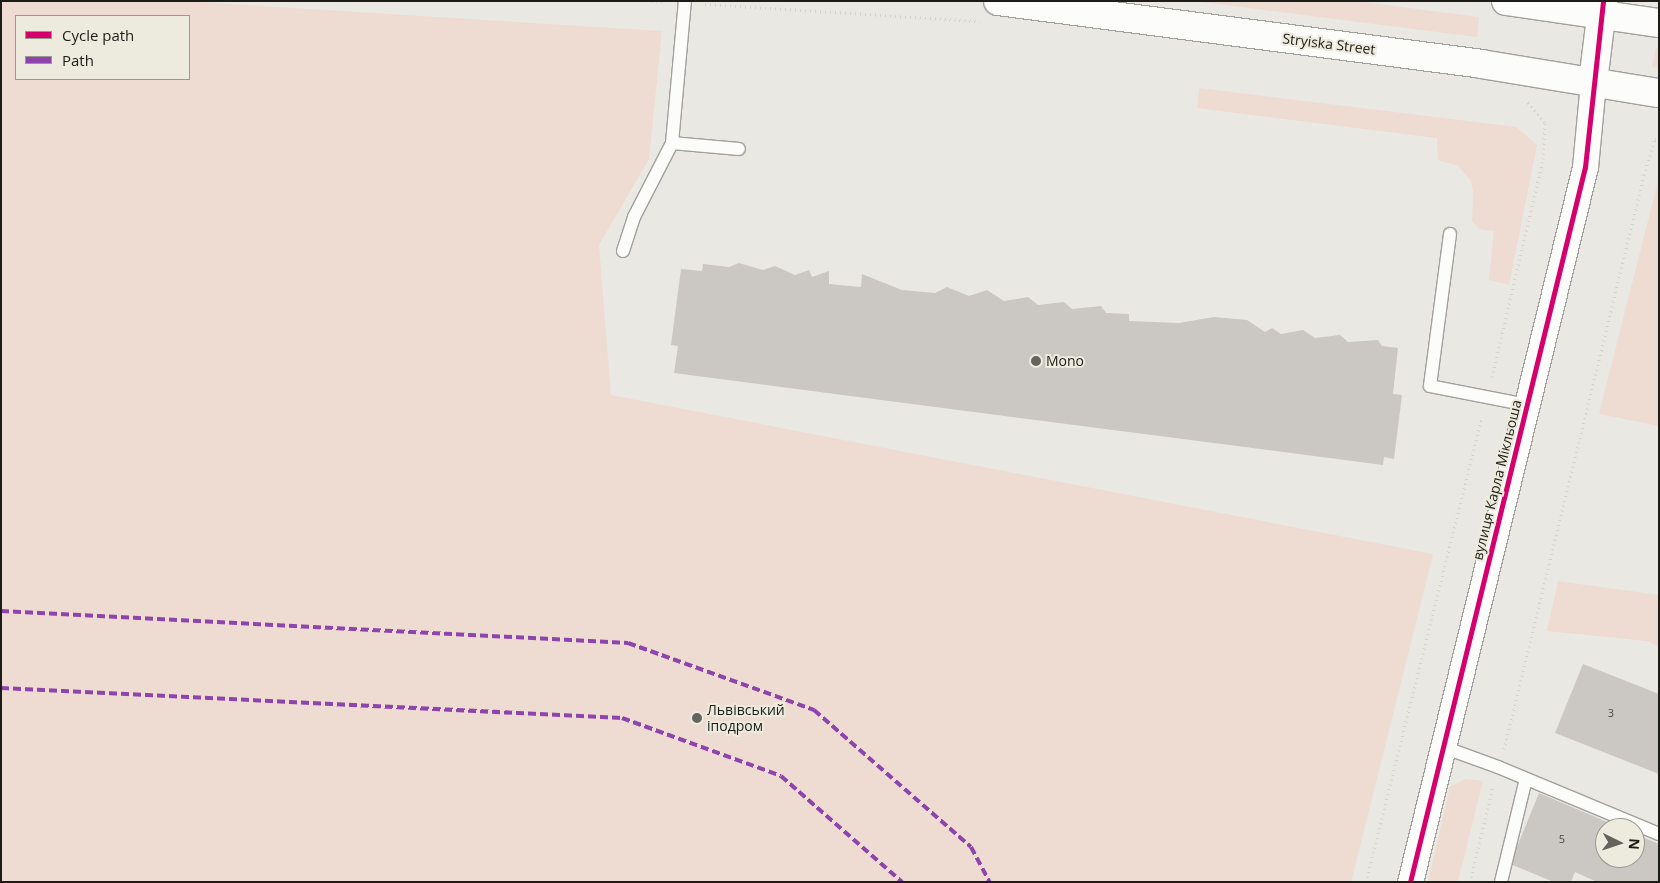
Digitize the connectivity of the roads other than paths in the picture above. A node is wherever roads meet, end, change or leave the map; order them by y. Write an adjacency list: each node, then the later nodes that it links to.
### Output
1 (685, 1): 8 (lane)
2 (998, 1): 6 (main road, Stryiska Street)
3 (1506, 1): 4 (main road)
4 (1602, 8): 5 (main road); 6 (main road)
5 (1659, 23)
6 (1593, 82): 7 (main road, Stryiska Street); 12 (street, вулиця Карла Мікльоша)
7 (1659, 93)
8 (672, 143): 9 (lane); 11 (lane)
9 (739, 149)
10 (1450, 234): 12 (lane)
11 (623, 251)
12 (1527, 405): 13 (street, вулиця Карла Мікльоша)
13 (1443, 747): 14 (lane); 16 (street, вулиця Карла Мікльоша)
14 (1526, 779): 15 (lane); 17 (lane)
15 (1659, 834)
16 (1410, 882)
17 (1501, 882)

